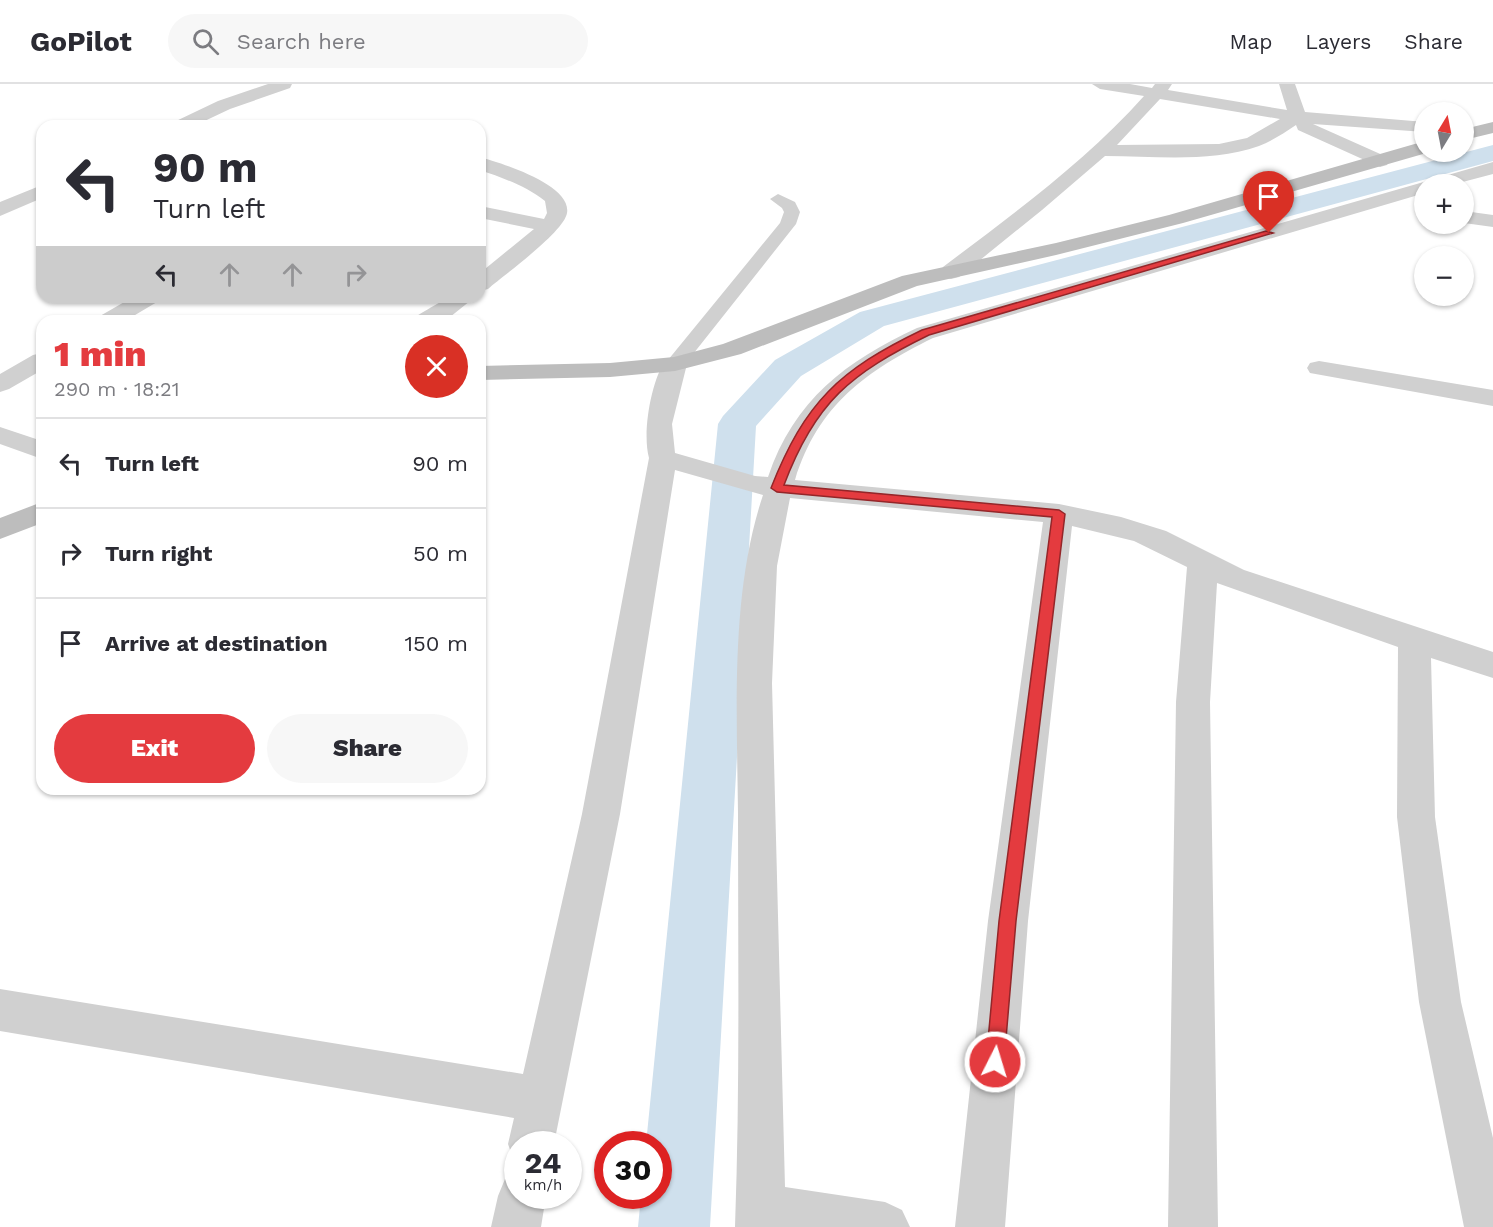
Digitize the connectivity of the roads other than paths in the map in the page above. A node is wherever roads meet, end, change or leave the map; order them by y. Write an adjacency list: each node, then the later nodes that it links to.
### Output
1 (284, 84): 6 (street)
2 (1100, 84): 4 (street)
3 (1287, 84): 5 (street)
4 (1160, 89): 5 (street); 8 (street)
5 (1294, 118): 7 (street); 8 (street); 10 (street)
6 (193, 120)
7 (1414, 126)
8 (1100, 150): 24 (street)
9 (1414, 150): 10 (main road)
10 (1380, 161): 24 (main road)
11 (486, 165): 23 (street)
12 (1493, 168): 13 (street)
13 (1471, 174)
14 (1414, 191): 17 (street)
15 (36, 194): 19 (street)
16 (778, 199): 31 (lane)
17 (1377, 201): 18 (street); 39 (street)
18 (1414, 208)
19 (0, 210)
20 (486, 213): 23 (street)
21 (1474, 218): 22 (street)
22 (1493, 221)
23 (550, 226): 25 (street)
24 (951, 272): 31 (main road)
25 (486, 279)
26 (139, 303): 28 (street)
27 (455, 303): 29 (street)
28 (118, 315)
29 (438, 315)
30 (36, 363): 34 (street)
31 (675, 364): 33 (main road); 38 (street)
32 (1319, 368): 35 (street)
33 (486, 373)
34 (0, 384)
35 (1493, 398)
36 (0, 435): 37 (street)
37 (36, 449)
38 (670, 460): 39 (street); 47 (street)
39 (766, 486): 41 (street); 50 (street)
40 (36, 514): 42 (main road)
41 (1059, 514): 43 (street); 53 (street)
42 (0, 529)
43 (1203, 561): 44 (street); 54 (street)
44 (1414, 641): 45 (street); 55 (street)
45 (1493, 665)
46 (0, 1010): 47 (street)
47 (539, 1099): 48 (street)
48 (533, 1131)
49 (519, 1209): 51 (street)
50 (761, 1217): 52 (street)
51 (516, 1227)
52 (885, 1227)
53 (980, 1227)
54 (1193, 1227)
55 (1489, 1227)

